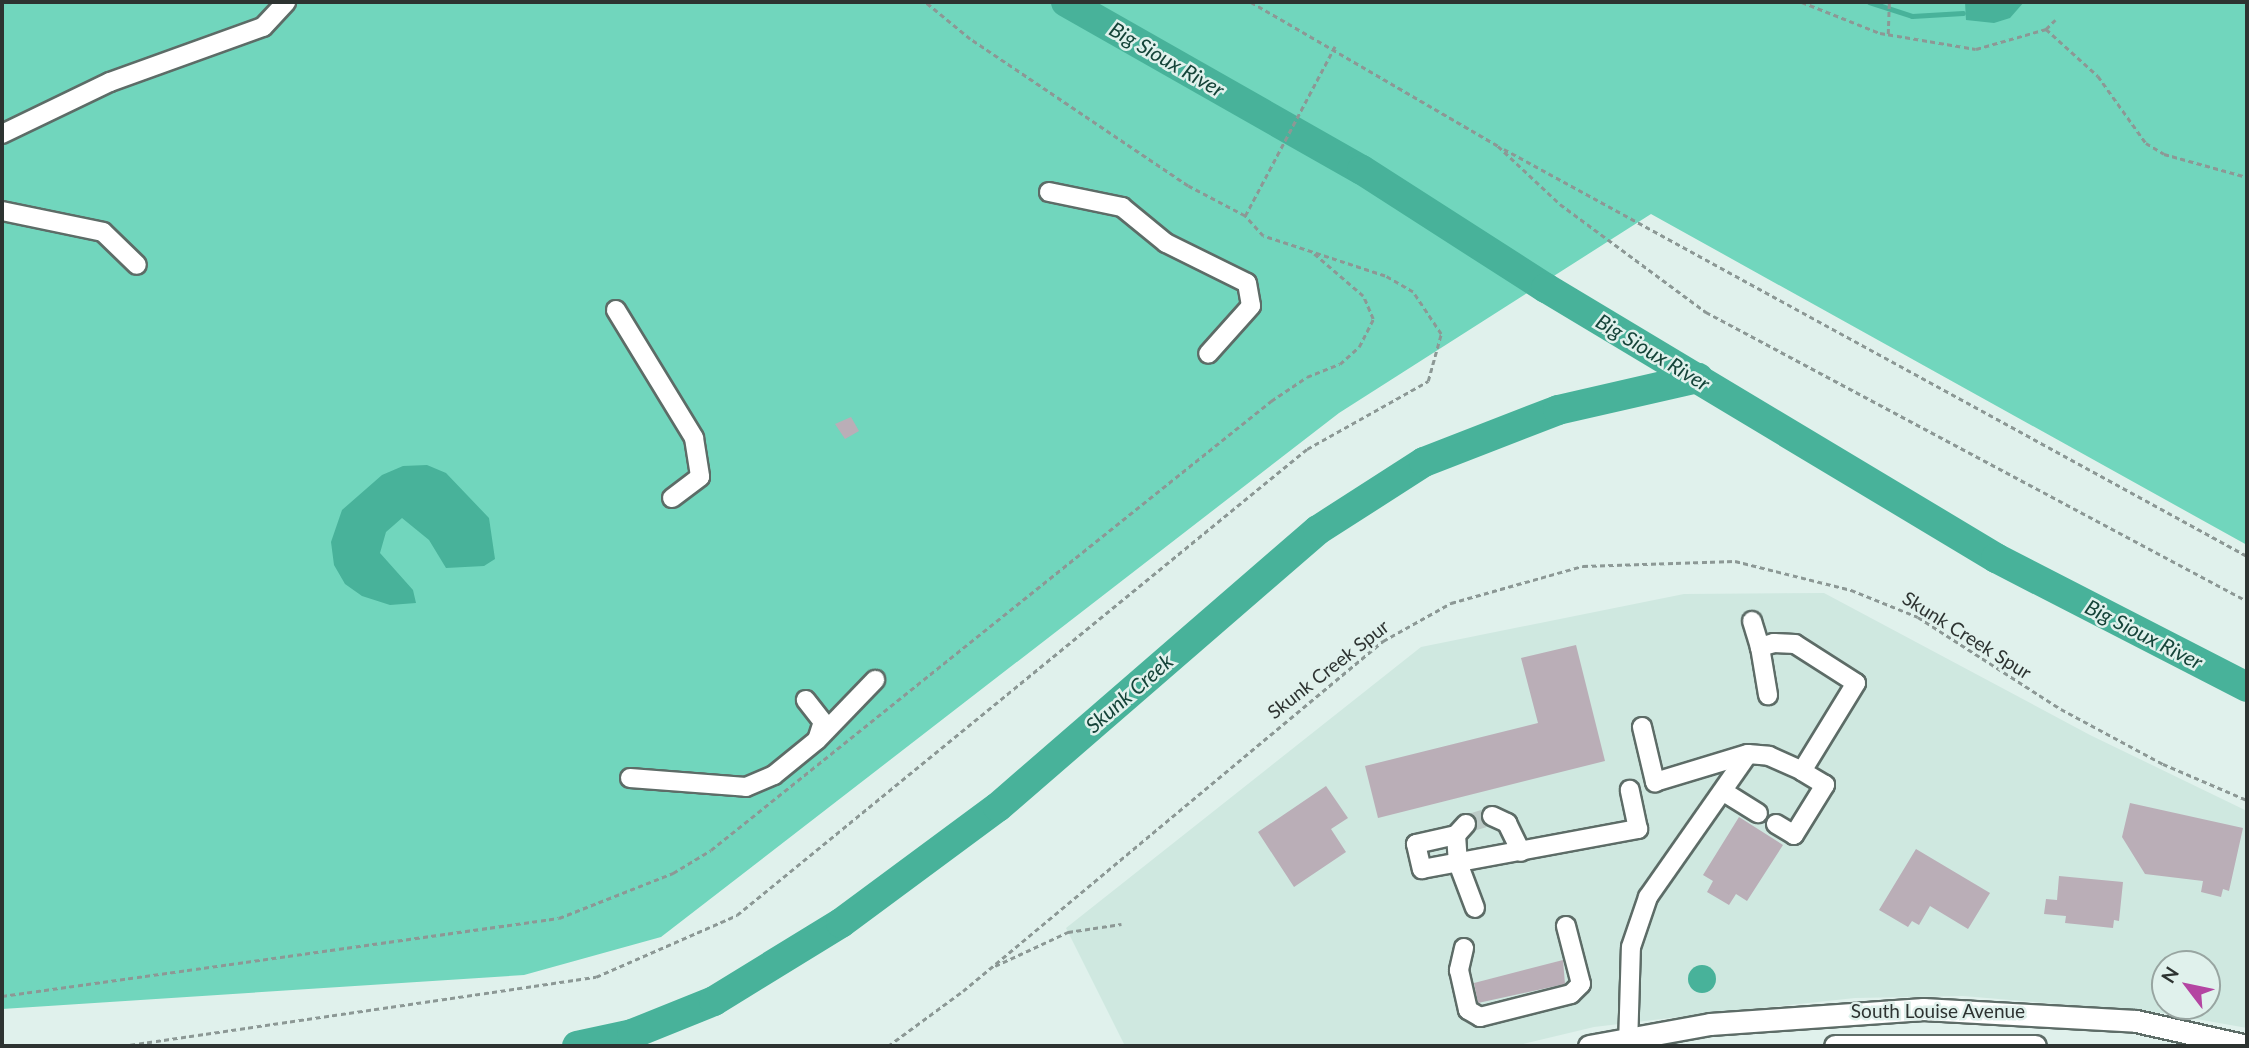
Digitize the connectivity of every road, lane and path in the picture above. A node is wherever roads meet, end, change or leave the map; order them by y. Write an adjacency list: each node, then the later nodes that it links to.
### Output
1 (286, 2): 10 (lane)
2 (925, 2): 15 (path)
3 (1251, 2): 9 (path)
4 (1802, 2): 8 (path)
5 (1889, 2): 8 (path)
6 (2055, 20): 7 (path)
7 (2046, 29): 8 (path); 12 (path)
8 (1888, 34)
9 (1335, 46): 11 (path); 15 (path)
10 (2, 134)
11 (1498, 146): 21 (path); 22 (path)
12 (2247, 177)
13 (1049, 192): 19 (lane)
14 (2, 211): 17 (lane)
15 (1245, 216): 16 (path)
16 (1310, 251): 46 (path); 48 (path)
17 (137, 265)
18 (616, 310): 20 (lane)
19 (1208, 354)
20 (672, 498)
21 (2247, 556)
22 (2247, 601)
23 (1752, 621): 24 (lane)
24 (1760, 647): 26 (lane); 31 (lane)
25 (875, 680): 29 (lane)
26 (1768, 695)
27 (806, 700): 29 (lane)
28 (1642, 727): 30 (lane)
29 (817, 740): 32 (lane)
30 (1748, 754): 31 (lane); 34 (lane)
31 (1802, 771): 38 (lane)
32 (630, 778)
33 (1630, 790): 39 (lane)
34 (1724, 792): 36 (lane); 47 (lane)
35 (2247, 800): 45 (path, Skunk Creek Spur)
36 (1758, 813)
37 (1492, 816): 39 (lane)
38 (1776, 824)
39 (1521, 852): 40 (lane)
40 (1458, 863): 40 (lane); 41 (lane)
41 (1475, 908)
42 (1121, 924): 45 (path)
43 (1566, 926): 44 (lane)
44 (1464, 948)
45 (989, 969): 49 (path, Skunk Creek Spur)
46 (2, 996)
47 (1628, 1043): 50 (main road, South Louise Avenue); 53 (main road, South Louise Avenue)
48 (122, 1046)
49 (888, 1046)
50 (1589, 1046)
51 (1835, 1046): 52 (main road, South Louise Avenue)
52 (2035, 1046)
53 (2247, 1046)

